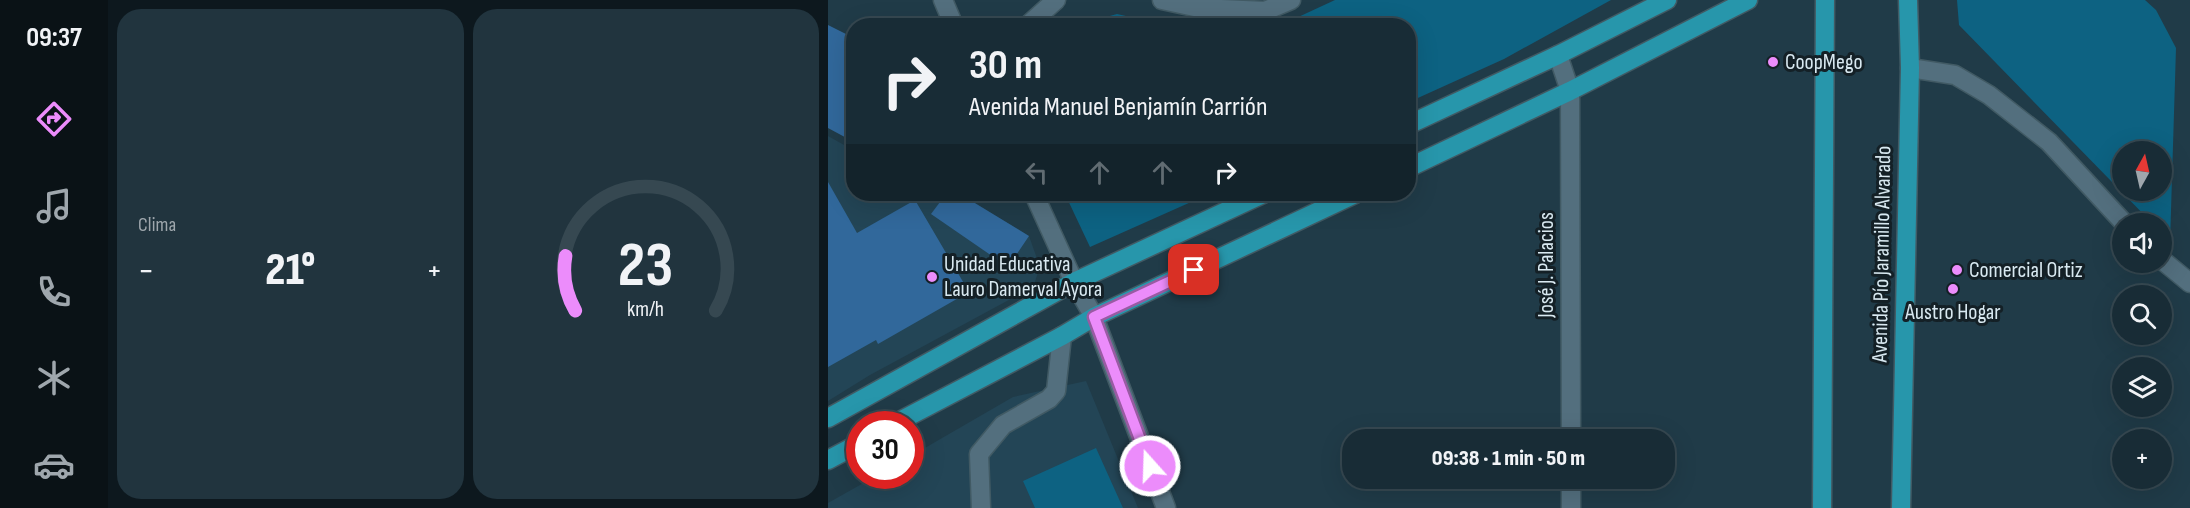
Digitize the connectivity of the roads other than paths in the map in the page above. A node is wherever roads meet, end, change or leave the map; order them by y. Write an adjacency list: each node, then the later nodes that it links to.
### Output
1 (943, 0): 9 (street)
2 (1056, 0): 10 (street)
3 (1162, 0): 4 (street)
4 (1291, 0)
5 (1667, 0): 11 (main road)
6 (1749, 0): 13 (main road)
7 (1825, 0): 34 (main road)
8 (1908, 0): 12 (main road, Avenida Pío Jaramillo Alvarado)
9 (951, 18)
10 (1037, 18)
11 (1558, 55): 13 (street, José J. Palacios); 14 (main road)
12 (1910, 68): 19 (street); 35 (main road, Avenida Pío Jaramillo Alvarado)
13 (1570, 91): 15 (main road); 27 (street, José J. Palacios)
14 (1416, 121)
15 (1416, 164)
16 (1037, 201): 21 (street)
17 (1248, 201): 21 (main road)
18 (1340, 201): 23 (main road)
19 (2115, 213)
20 (2172, 269): 22 (street)
21 (1074, 282): 23 (street); 26 (main road)
22 (2190, 284)
23 (1094, 317): 24 (main road); 32 (street)
24 (1062, 336): 25 (main road); 31 (street)
25 (919, 411)
26 (828, 418)
27 (1570, 429)
28 (846, 450): 29 (main road)
29 (828, 460)
30 (1570, 489): 33 (street)
31 (981, 508)
32 (1166, 508)
33 (1571, 508)
34 (1822, 508)
35 (1901, 508)

